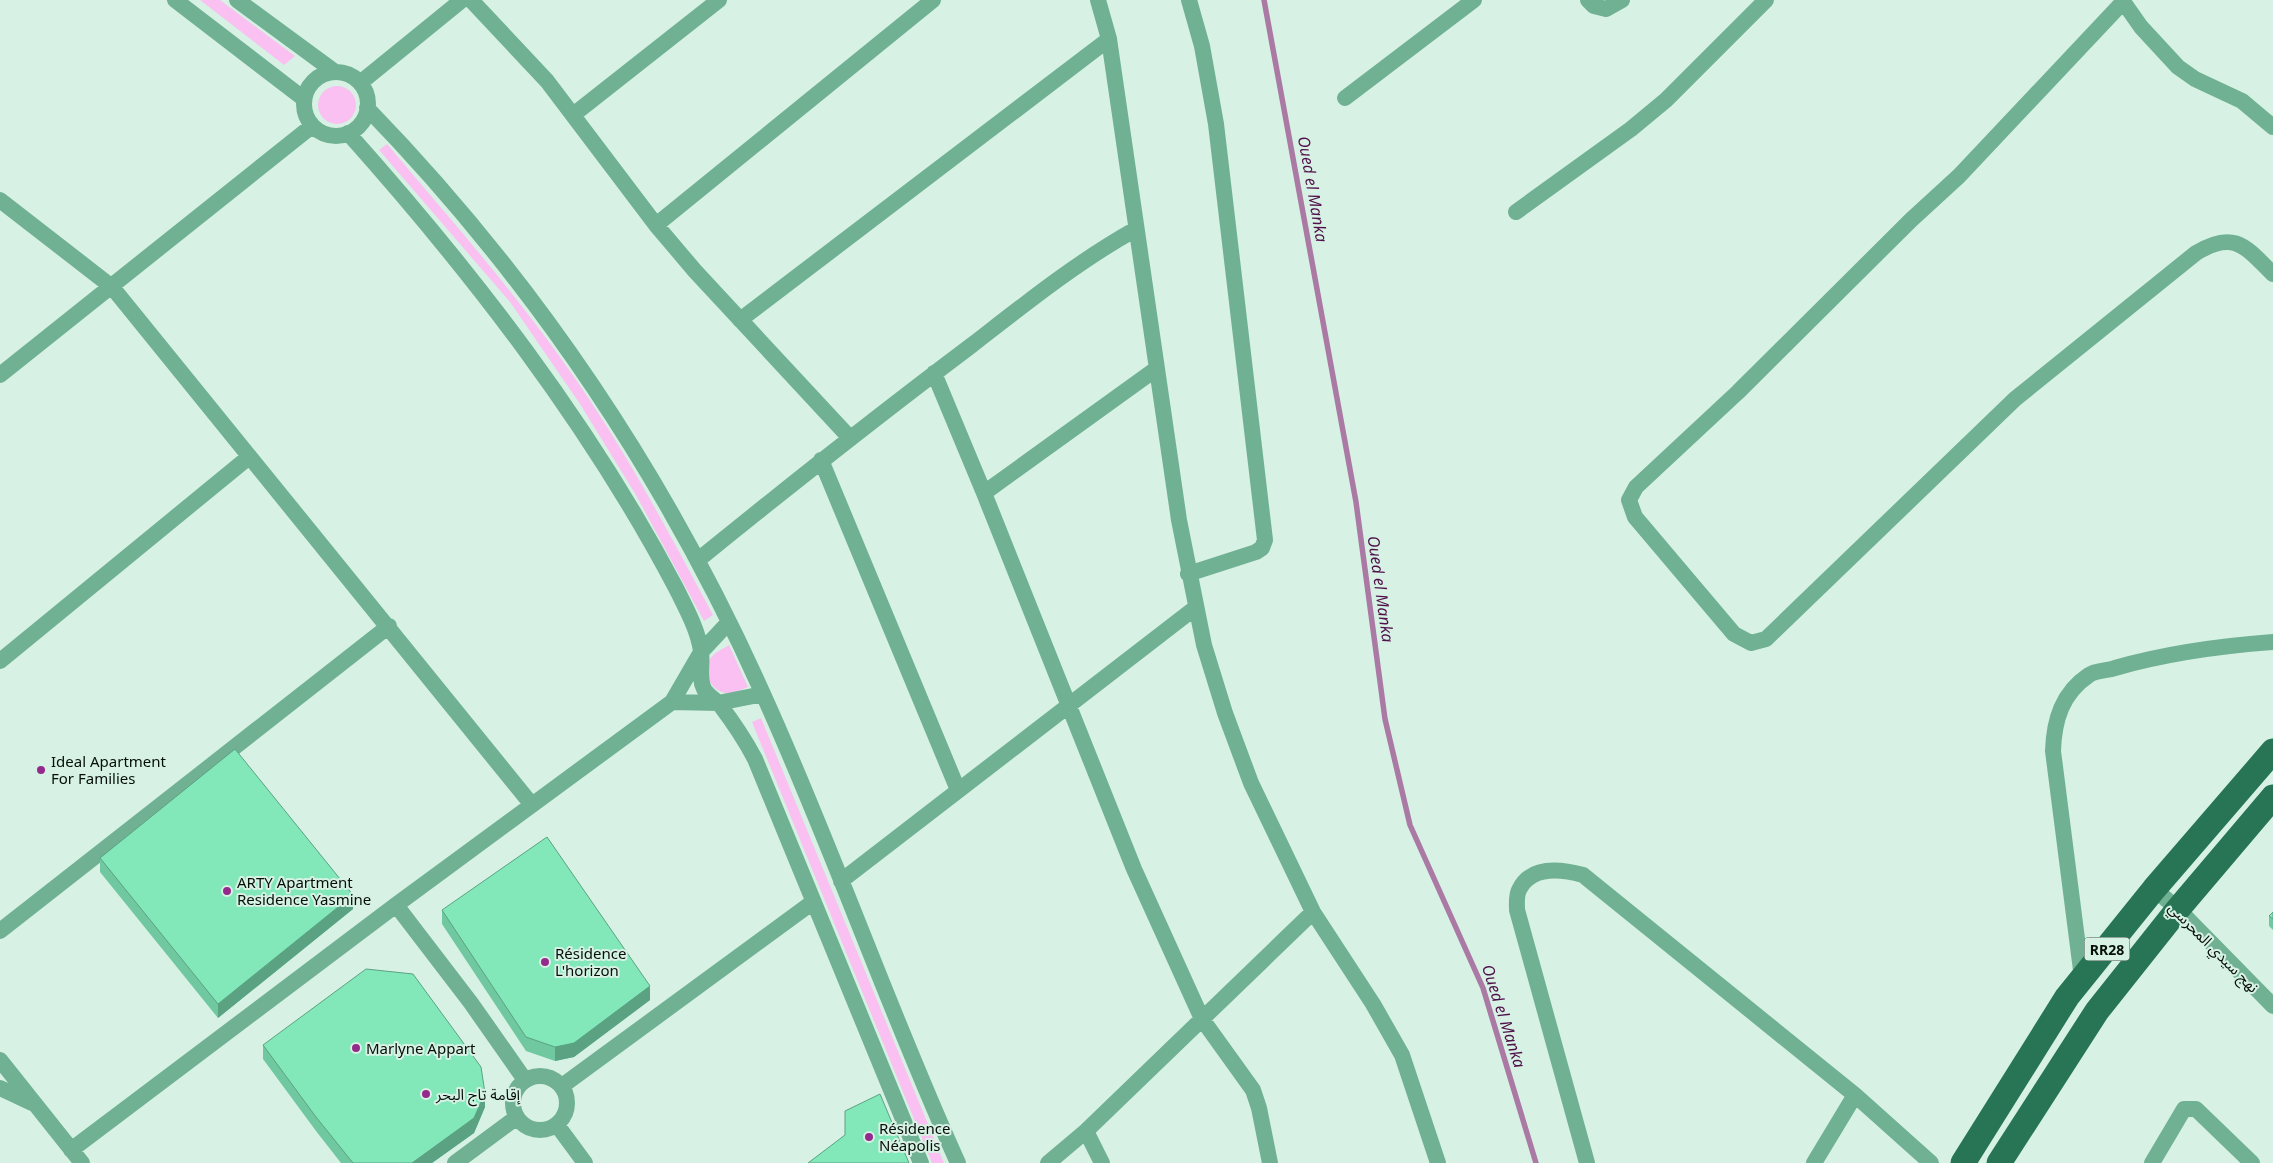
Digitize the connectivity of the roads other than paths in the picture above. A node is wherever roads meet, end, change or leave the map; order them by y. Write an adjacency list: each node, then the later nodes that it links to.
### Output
1 (175, 0): 18 (street)
2 (237, 0): 15 (street)
3 (462, 0): 16 (street)
4 (472, 0): 20 (street)
5 (719, 0): 20 (street)
6 (933, 0): 26 (street)
7 (1098, 0): 14 (street)
8 (1189, 0): 39 (street)
9 (1474, 0): 17 (street)
10 (1588, 0): 11 (street)
11 (1622, 0)
12 (1766, 0): 25 (street)
13 (2123, 1): 22 (street); 28 (street)
14 (1109, 39): 27 (street); 30 (street)
15 (335, 72): 16 (street); 18 (street)
16 (360, 83): 19 (street)
17 (1345, 98)
18 (304, 99): 21 (street)
19 (367, 108): 23 (street); 38 (street)
20 (573, 115): 26 (street)
21 (312, 126): 23 (street); 29 (street)
22 (2273, 127)
23 (348, 134): 44 (street)
24 (0, 200): 29 (street)
25 (1516, 212)
26 (656, 225): 30 (street)
27 (1136, 229): 31 (street); 32 (street)
28 (2273, 274)
29 (112, 287): 33 (street); 35 (street)
30 (740, 320): 34 (street)
31 (1156, 369): 37 (street); 39 (street)
32 (934, 373): 34 (street); 37 (street)
33 (0, 375)
34 (850, 438): 36 (street)
35 (249, 457): 42 (street); 45 (street)
36 (821, 460): 38 (street); 51 (street)
37 (984, 493): 49 (street)
38 (698, 560): 41 (street)
39 (1188, 574): 40 (street)
40 (1195, 608): 49 (street); 59 (street)
41 (728, 622): 44 (street); 46 (street)
42 (389, 626): 53 (street); 60 (street)
43 (2273, 642): 61 (street)
44 (701, 652): 47 (street); 48 (street)
45 (0, 661)
46 (763, 694): 48 (street); 54 (street)
47 (672, 702): 48 (street); 53 (street)
48 (718, 703): 56 (street)
49 (1068, 705): 51 (street); 63 (street)
50 (2273, 751): 55 (main road, RR28)
51 (958, 790): 54 (street)
52 (2273, 797): 58 (main road, RR28)
53 (532, 805): 57 (street)
54 (841, 880): 78 (street)
55 (2154, 889): 58 (street, نهج سيدي المحرسي); 61 (main road, RR28)
56 (813, 902): 66 (street); 77 (street)
57 (396, 905): 65 (street); 73 (street)
58 (2178, 909): 62 (street, نهج سيدي المحرسي); 87 (main road, RR28)
59 (1313, 912): 63 (street); 82 (street)
60 (0, 931)
61 (2082, 978): 86 (main road, RR28)
62 (2273, 1006)
63 (1202, 1019): 72 (street); 81 (street)
64 (0, 1060): 69 (street)
65 (525, 1080): 66 (street); 70 (street)
66 (562, 1086): 71 (street)
67 (0, 1088): 69 (street)
68 (1855, 1095): 83 (street); 84 (street); 85 (street)
69 (34, 1104): 73 (street)
70 (517, 1117): 71 (street); 75 (street)
71 (557, 1125): 76 (street)
72 (1086, 1131): 79 (street); 80 (street)
73 (71, 1150): 74 (street)
74 (82, 1163)
75 (455, 1163)
76 (585, 1163)
77 (921, 1163)
78 (958, 1163)
79 (1048, 1163)
80 (1102, 1163)
81 (1270, 1163)
82 (1438, 1163)
83 (1588, 1163)
84 (1814, 1163)
85 (1930, 1163)
86 (1963, 1163)
87 (1999, 1163)
88 (2152, 1163): 89 (street)
89 (2252, 1163)

